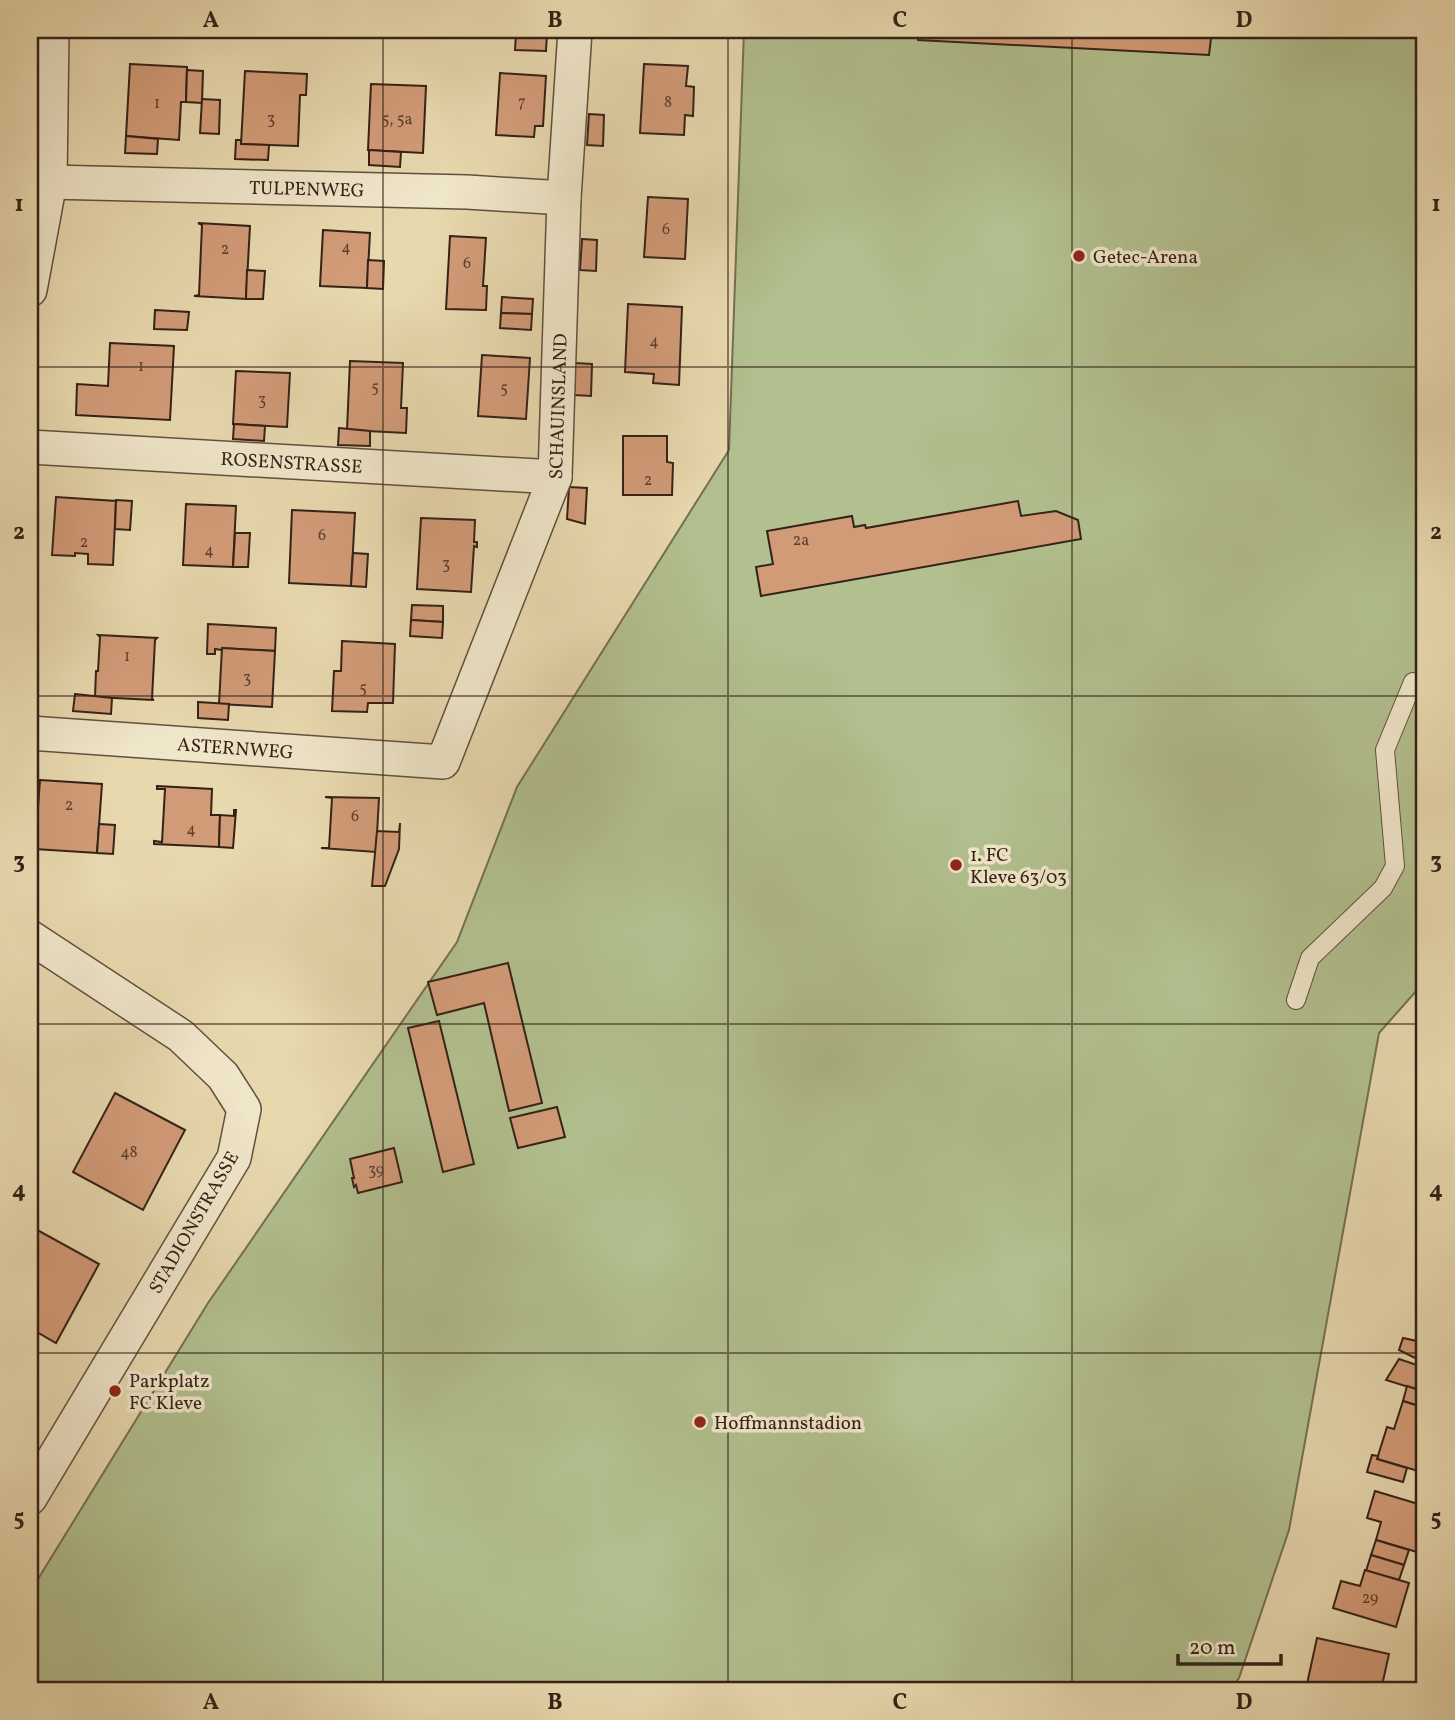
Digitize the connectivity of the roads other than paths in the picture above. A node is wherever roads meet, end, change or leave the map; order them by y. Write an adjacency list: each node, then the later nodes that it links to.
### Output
1 (52, 30): 3 (street)
2 (575, 30): 4 (street, SCHAUINSLAND)
3 (50, 182): 4 (street, TULPENWEG); 5 (street)
4 (564, 198): 7 (street, SCHAUINSLAND)
5 (30, 290)
6 (30, 447): 7 (street, ROSENSTRASSE)
7 (555, 477): 10 (street, SCHAUINSLAND)
8 (1413, 682): 12 (lane)
9 (30, 733): 10 (street, ASTERNWEG)
10 (443, 762)
11 (30, 937): 13 (street, STADIONSTRASSE)
12 (1296, 1000)
13 (30, 1498)

